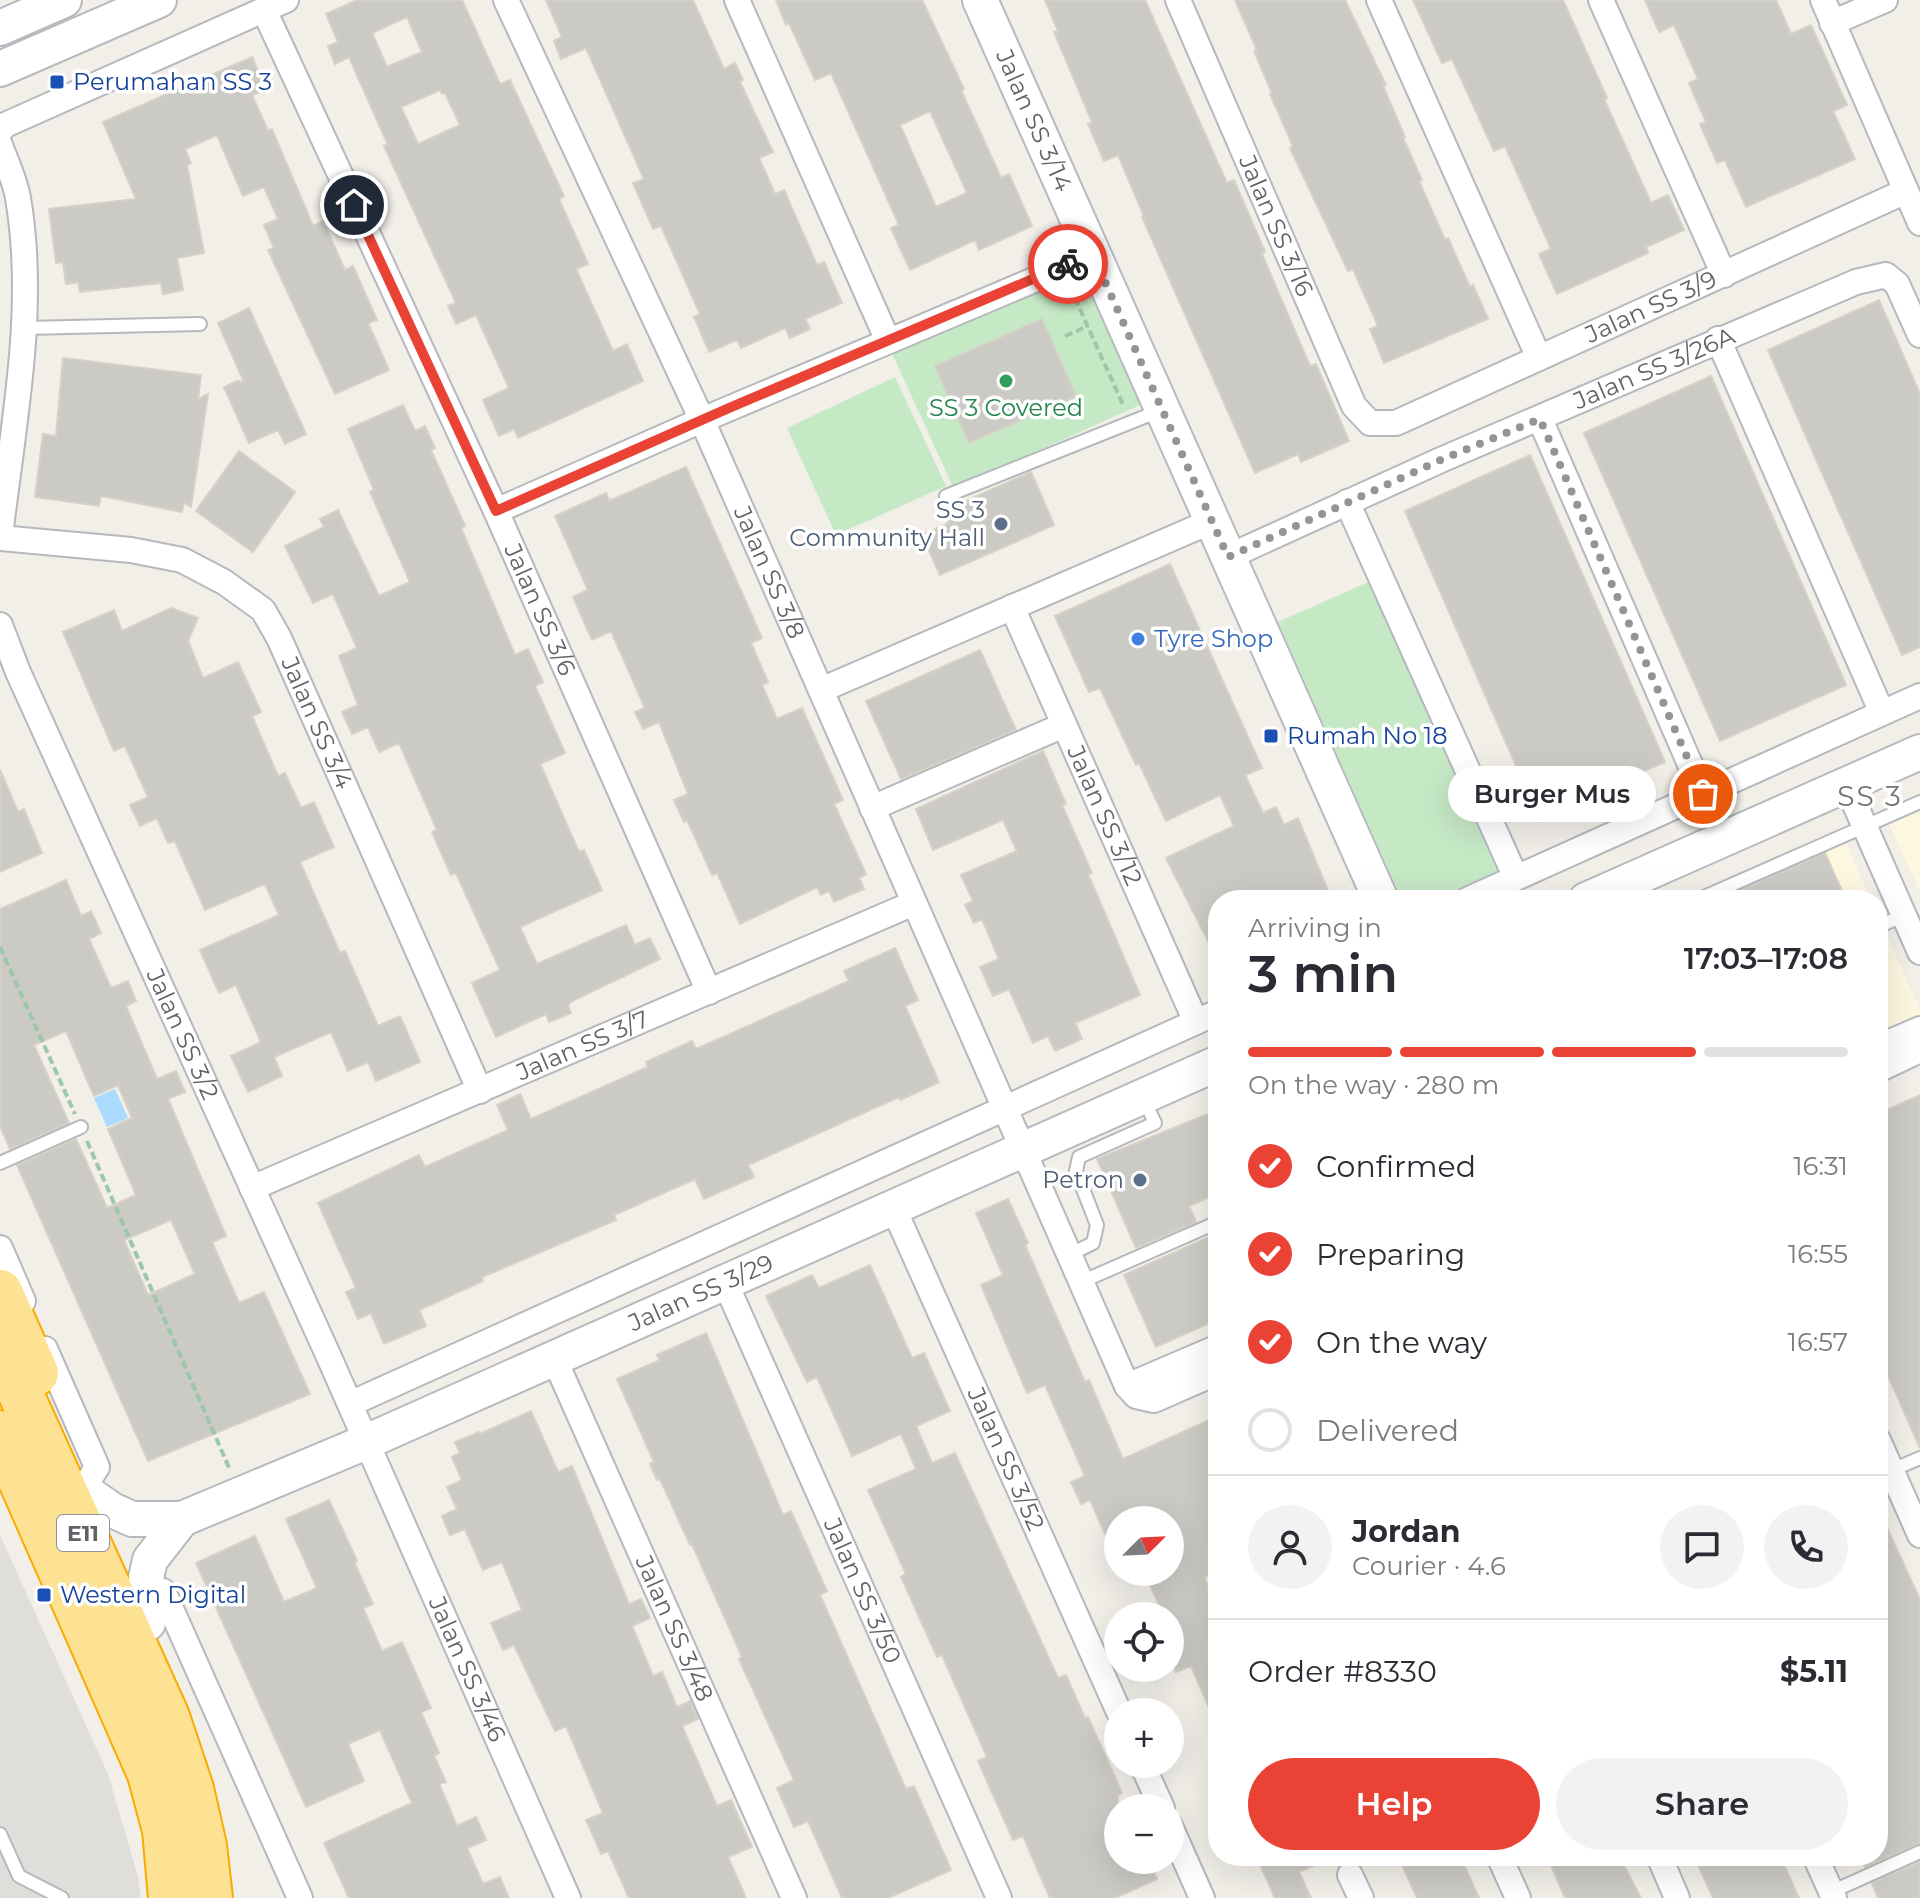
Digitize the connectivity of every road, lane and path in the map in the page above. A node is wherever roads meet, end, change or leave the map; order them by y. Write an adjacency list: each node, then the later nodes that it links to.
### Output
1 (64, 0): 13 (street)
2 (159, 0): 14 (street)
3 (506, 0): 32 (street, Jalan SS 3/8)
4 (737, 0): 28 (street)
5 (980, 0): 19 (street, Jalan SS 3/14)
6 (1178, 0): 34 (street, Jalan SS 3/16)
7 (1379, 0): 29 (street)
8 (1601, 0): 21 (street)
9 (1823, 0): 12 (street)
10 (1885, 0): 12 (street)
11 (275, 5): 15 (street); 37 (street, Jalan SS 3/6)
12 (1832, 23): 17 (street)
13 (0, 28)
14 (0, 69)
15 (0, 131)
16 (0, 145): 24 (street)
17 (1906, 191): 18 (street); 21 (street, Jalan SS 3/9)
18 (1920, 223)
19 (1093, 255): 20 (street); 30 (street, Jalan SS 3/14)
20 (1060, 268): 23 (path); 28 (street)
21 (1724, 275): 29 (street, Jalan SS 3/9)
22 (200, 324): 24 (lane)
23 (1088, 326): 26 (path); 33 (path)
24 (25, 328): 39 (street)
25 (1920, 335): 27 (street, Jalan SS 3/26A)
26 (1065, 336)
27 (1718, 339): 31 (street, Jalan SS 3/26A); 45 (street)
28 (888, 341): 32 (street)
29 (1539, 358): 34 (street, Jalan SS 3/9)
30 (1162, 410): 33 (lane); 38 (street, Jalan SS 3/14)
31 (1540, 419): 36 (street, Jalan SS 3/26A); 49 (street)
32 (702, 420): 37 (street); 43 (street, Jalan SS 3/8)
33 (1130, 422): 35 (lane)
34 (1396, 423)
35 (946, 496)
36 (1347, 502): 40 (street, Jalan SS 3/26A); 53 (street)
37 (496, 511): 62 (street, Jalan SS 3/6)
38 (1212, 521): 40 (street, Jalan SS 3/14); 41 (street)
39 (0, 537): 69 (street, Jalan SS 3/4)
40 (1228, 557): 54 (street, Jalan SS 3/14)
41 (1012, 607): 43 (street); 46 (street, Jalan SS 3/12)
42 (0, 625): 75 (street, Jalan SS 3/2)
43 (821, 690): 51 (street, Jalan SS 3/8)
44 (1920, 696): 45 (street)
45 (1882, 713): 49 (street)
46 (1064, 725): 51 (street); 63 (street, Jalan SS 3/12)
47 (1920, 752): 48 (street)
48 (1846, 784): 52 (street); 56 (street)
49 (1703, 794): 53 (street)
50 (1920, 802): 52 (lane)
51 (872, 808): 58 (street, Jalan SS 3/8)
52 (1864, 825): 57 (lane); 60 (street)
53 (1516, 878): 55 (street)
54 (1377, 890)
55 (1489, 890)
56 (1608, 890)
57 (1719, 890)
58 (914, 903): 62 (street, Jalan SS 3/7); 71 (street, Jalan SS 3/8)
59 (1888, 929): 60 (lane)
60 (1914, 934)
61 (0, 947): 72 (path)
62 (709, 992): 69 (street, Jalan SS 3/7)
63 (1207, 1017): 71 (street)
64 (1920, 1029): 65 (street)
65 (1888, 1043)
66 (1920, 1050): 67 (street)
67 (1888, 1065)
68 (1208, 1068): 70 (street, Jalan SS 3/29)
69 (480, 1091): 75 (street, Jalan SS 3/7)
70 (1143, 1097): 73 (street, Jalan SS 3/29); 79 (lane)
71 (1005, 1108): 73 (street, Jalan SS 3/8); 88 (street)
72 (81, 1127): 74 (lane); 95 (path)
73 (1022, 1150): 76 (street, Jalan SS 3/29); 79 (street, Jalan SS 3/8)
74 (0, 1163)
75 (252, 1188): 88 (street, Jalan SS 3/2)
76 (893, 1207): 80 (street, Jalan SS 3/29); 99 (street, Jalan SS 3/52)
77 (1208, 1226): 81 (lane)
78 (0, 1248): 94 (street)
79 (1069, 1255): 81 (street, Jalan SS 3/8)
80 (725, 1282): 85 (street, Jalan SS 3/29); 115 (street, Jalan SS 3/50)
81 (1081, 1282): 87 (street, Jalan SS 3/8)
82 (0, 1292): 94 (highway)
83 (0, 1348): 100 (highway, E11)
84 (1208, 1351): 87 (street)
85 (554, 1358): 90 (street, Jalan SS 3/29); 114 (street, Jalan SS 3/48)
86 (1208, 1376): 87 (street)
87 (1127, 1386)
88 (350, 1404): 90 (street, Jalan SS 3/2)
89 (0, 1433): 110 (highway, E11)
90 (366, 1442): 95 (street, Jalan SS 3/29); 113 (street, Jalan SS 3/46)
91 (1920, 1458): 92 (lane)
92 (1888, 1473)
93 (1888, 1479): 97 (street)
94 (88, 1490): 96 (street, Jalan SS 3/29); 98 (highway)
95 (241, 1494): 96 (street, Jalan SS 3/29)
96 (182, 1519): 98 (street, Jalan SS 3/29)
97 (1920, 1535)
98 (156, 1607): 100 (highway); 112 (street)
99 (1113, 1698)
100 (167, 1717): 111 (highway, E11)
101 (0, 1834): 109 (lane)
102 (1920, 1852): 108 (lane)
103 (1184, 1858): 116 (street)
104 (1504, 1866): 118 (street)
105 (1663, 1866): 119 (street)
106 (1820, 1866): 108 (street)
107 (1350, 1875): 117 (street)
108 (1833, 1895)
109 (62, 1898)
110 (171, 1898)
111 (210, 1898)
112 (300, 1898)
113 (568, 1898)
114 (794, 1898)
115 (999, 1898)
116 (1202, 1898)
117 (1361, 1898)
118 (1518, 1898)
119 (1677, 1898)

